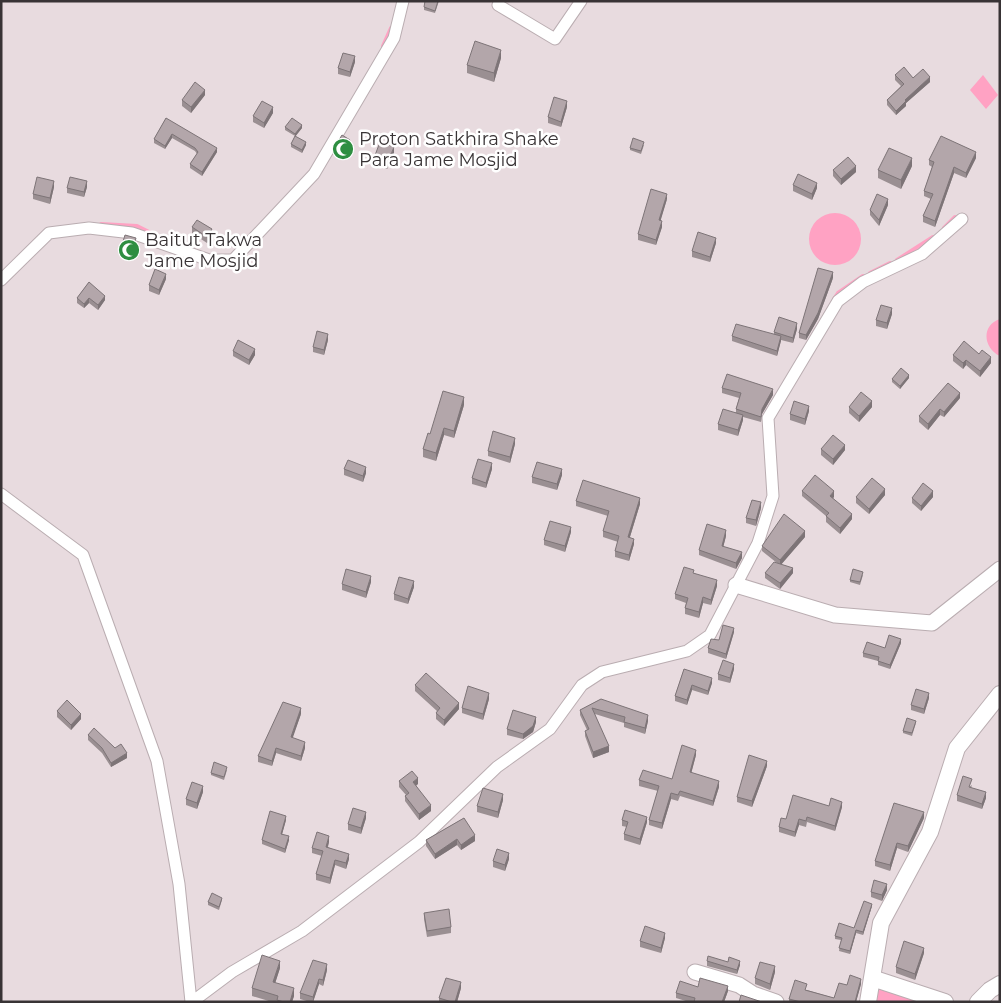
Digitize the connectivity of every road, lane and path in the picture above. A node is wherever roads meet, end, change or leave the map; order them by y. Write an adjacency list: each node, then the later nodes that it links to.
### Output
1 (403, 1): 5 (street)
2 (581, 1): 3 (street)
3 (498, 5)
4 (962, 219): 8 (street)
5 (1, 280)
6 (1, 494): 13 (street)
7 (1000, 569): 8 (street)
8 (736, 586): 13 (street)
9 (1000, 694): 11 (main road)
10 (694, 972): 14 (street)
11 (872, 978): 15 (main road); 16 (main road)
12 (1000, 984): 17 (main road)
13 (192, 1002)
14 (776, 1002)
15 (868, 1002)
16 (945, 1002)
17 (978, 1002)

